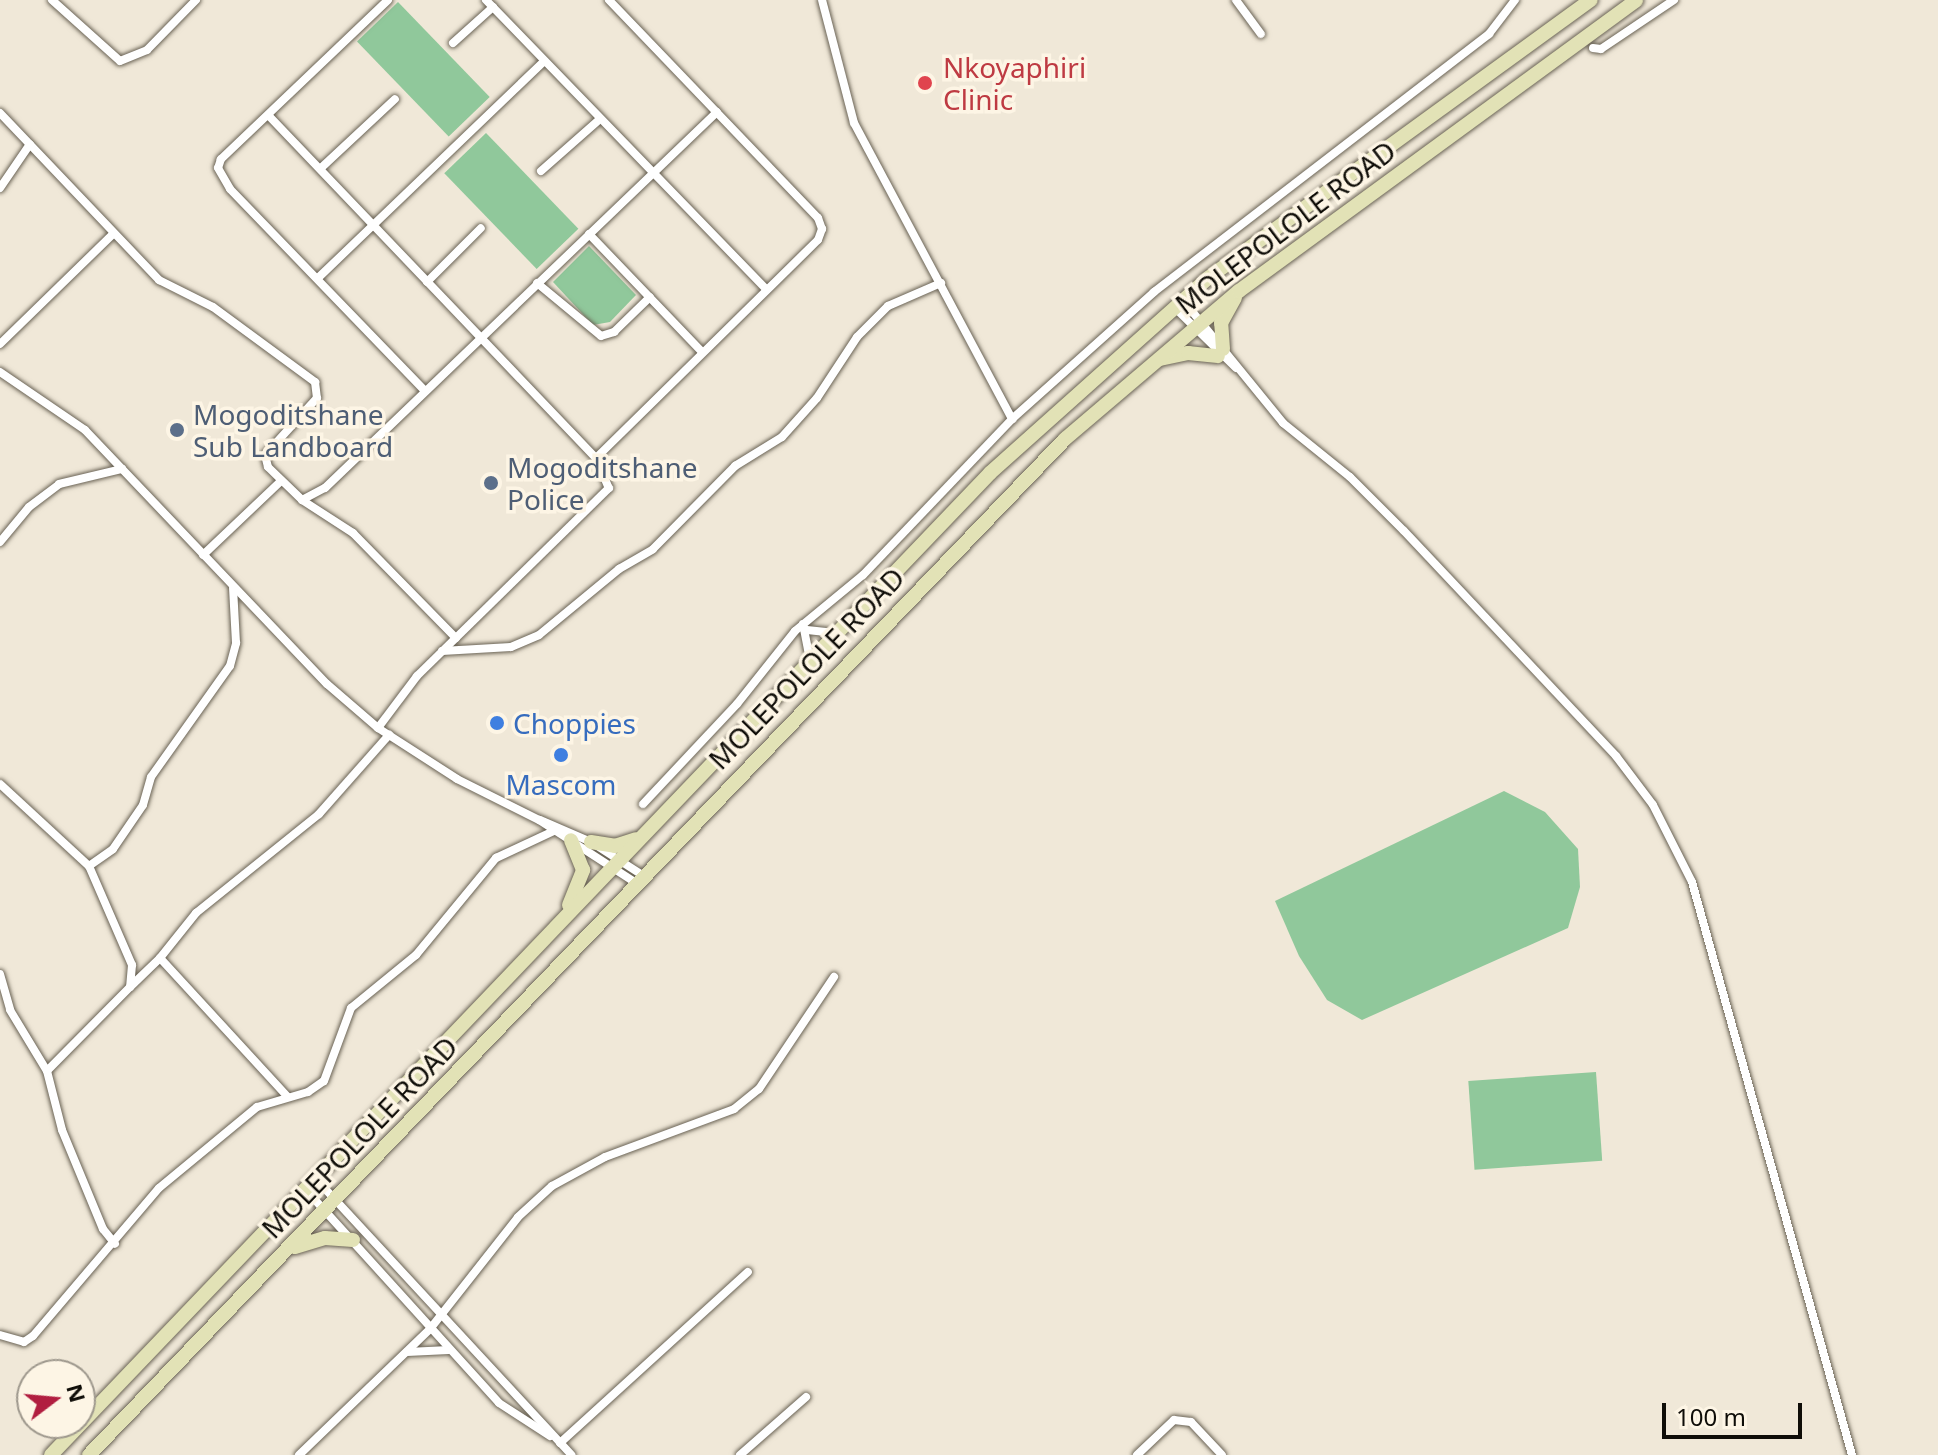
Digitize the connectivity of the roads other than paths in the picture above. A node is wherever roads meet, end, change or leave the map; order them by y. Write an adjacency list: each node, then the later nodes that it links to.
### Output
1 (52, 0): 2 (street)
2 (196, 0)
3 (388, 0): 19 (street)
4 (609, 0): 17 (street)
5 (822, 0): 33 (street)
6 (1236, 0): 12 (street)
7 (1515, 0): 46 (street)
8 (1591, 0): 37 (main road, MOLEPOLOLE ROAD)
9 (1636, 0): 35 (main road, MOLEPOLOLE ROAD)
10 (1674, 0): 14 (street)
11 (489, 4): 13 (street); 15 (street)
12 (1261, 34)
13 (453, 43)
14 (1593, 48)
15 (544, 61): 20 (street); 26 (street)
16 (395, 99): 22 (street)
17 (717, 112): 24 (street); 34 (street)
18 (0, 113): 21 (street)
19 (269, 116): 22 (street); 30 (street)
20 (600, 119): 23 (street); 24 (street)
21 (30, 144): 25 (street); 29 (street)
22 (321, 168): 26 (street)
23 (541, 171)
24 (653, 173): 28 (street); 34 (street)
25 (0, 188)
26 (374, 227): 30 (street); 31 (street)
27 (481, 228): 31 (street)
28 (589, 234): 32 (street); 36 (street)
29 (112, 235): 40 (street); 49 (street)
30 (318, 278): 45 (street)
31 (427, 282): 39 (street)
32 (537, 283): 36 (street); 39 (street)
33 (941, 283): 46 (street); 57 (street)
34 (766, 289): 41 (street)
35 (1239, 291): 38 (main road, MOLEPOLOLE ROAD); 42 (main road)
36 (650, 297): 41 (street)
37 (1178, 303): 38 (street); 55 (main road, MOLEPOLOLE ROAD)
38 (1196, 325): 42 (street); 43 (main road, MOLEPOLOLE ROAD)
39 (480, 337): 45 (street); 47 (street)
40 (0, 344)
41 (702, 352): 47 (street)
42 (1220, 352): 43 (main road); 102 (street)
43 (1155, 360): 70 (main road, MOLEPOLOLE ROAD)
44 (0, 372): 48 (street)
45 (425, 391): 50 (street)
46 (1012, 419): 54 (street)
47 (596, 458): 56 (street)
48 (122, 469): 51 (street); 52 (street)
49 (281, 481): 50 (street); 52 (street)
50 (302, 500): 56 (street)
51 (0, 542)
52 (203, 555): 53 (street)
53 (233, 587): 59 (street); 69 (street)
54 (805, 627): 55 (street); 58 (street); 62 (street)
55 (838, 633): 58 (main road, MOLEPOLOLE ROAD)
56 (456, 638): 57 (street)
57 (442, 651): 59 (street)
58 (810, 662): 65 (main road, MOLEPOLOLE ROAD)
59 (378, 728): 60 (street)
60 (389, 735): 63 (street); 72 (street)
61 (0, 784): 69 (street)
62 (643, 804)
63 (539, 820): 64 (street); 67 (street)
64 (554, 831): 66 (street); 78 (street)
65 (646, 834): 67 (main road); 68 (main road, MOLEPOLOLE ROAD)
66 (571, 840): 68 (street); 71 (main road)
67 (591, 842): 68 (street)
68 (618, 863): 70 (street); 71 (main road, MOLEPOLOLE ROAD)
69 (89, 866): 75 (street)
70 (640, 880): 81 (main road, MOLEPOLOLE ROAD)
71 (559, 923): 79 (main road, MOLEPOLOLE ROAD)
72 (160, 958): 75 (street); 78 (street)
73 (0, 974): 76 (street)
74 (834, 977): 88 (street)
75 (130, 987): 77 (street)
76 (2, 995): 77 (street)
77 (47, 1071): 84 (street)
78 (287, 1096): 84 (street)
79 (316, 1179): 80 (main road, MOLEPOLOLE ROAD); 81 (street)
80 (306, 1190): 81 (street); 95 (main road, MOLEPOLOLE ROAD)
81 (331, 1206): 82 (street); 83 (street); 85 (main road, MOLEPOLOLE ROAD)
82 (353, 1240): 85 (main road); 86 (street)
83 (374, 1242): 86 (street); 88 (street)
84 (115, 1244): 90 (street)
85 (288, 1250): 96 (main road, MOLEPOLOLE ROAD)
86 (364, 1253): 89 (street)
87 (748, 1272): 94 (street)
88 (441, 1315): 89 (street); 94 (street)
89 (430, 1329): 91 (street); 92 (street)
90 (0, 1335)
91 (449, 1350): 92 (street); 94 (street)
92 (407, 1352): 97 (street)
93 (806, 1397): 99 (street)
94 (560, 1443): 98 (street)
95 (51, 1455)
96 (89, 1455)
97 (299, 1455)
98 (572, 1455)
99 (740, 1455)
100 (1137, 1455): 101 (street)
101 (1222, 1455)
102 (1852, 1455)

